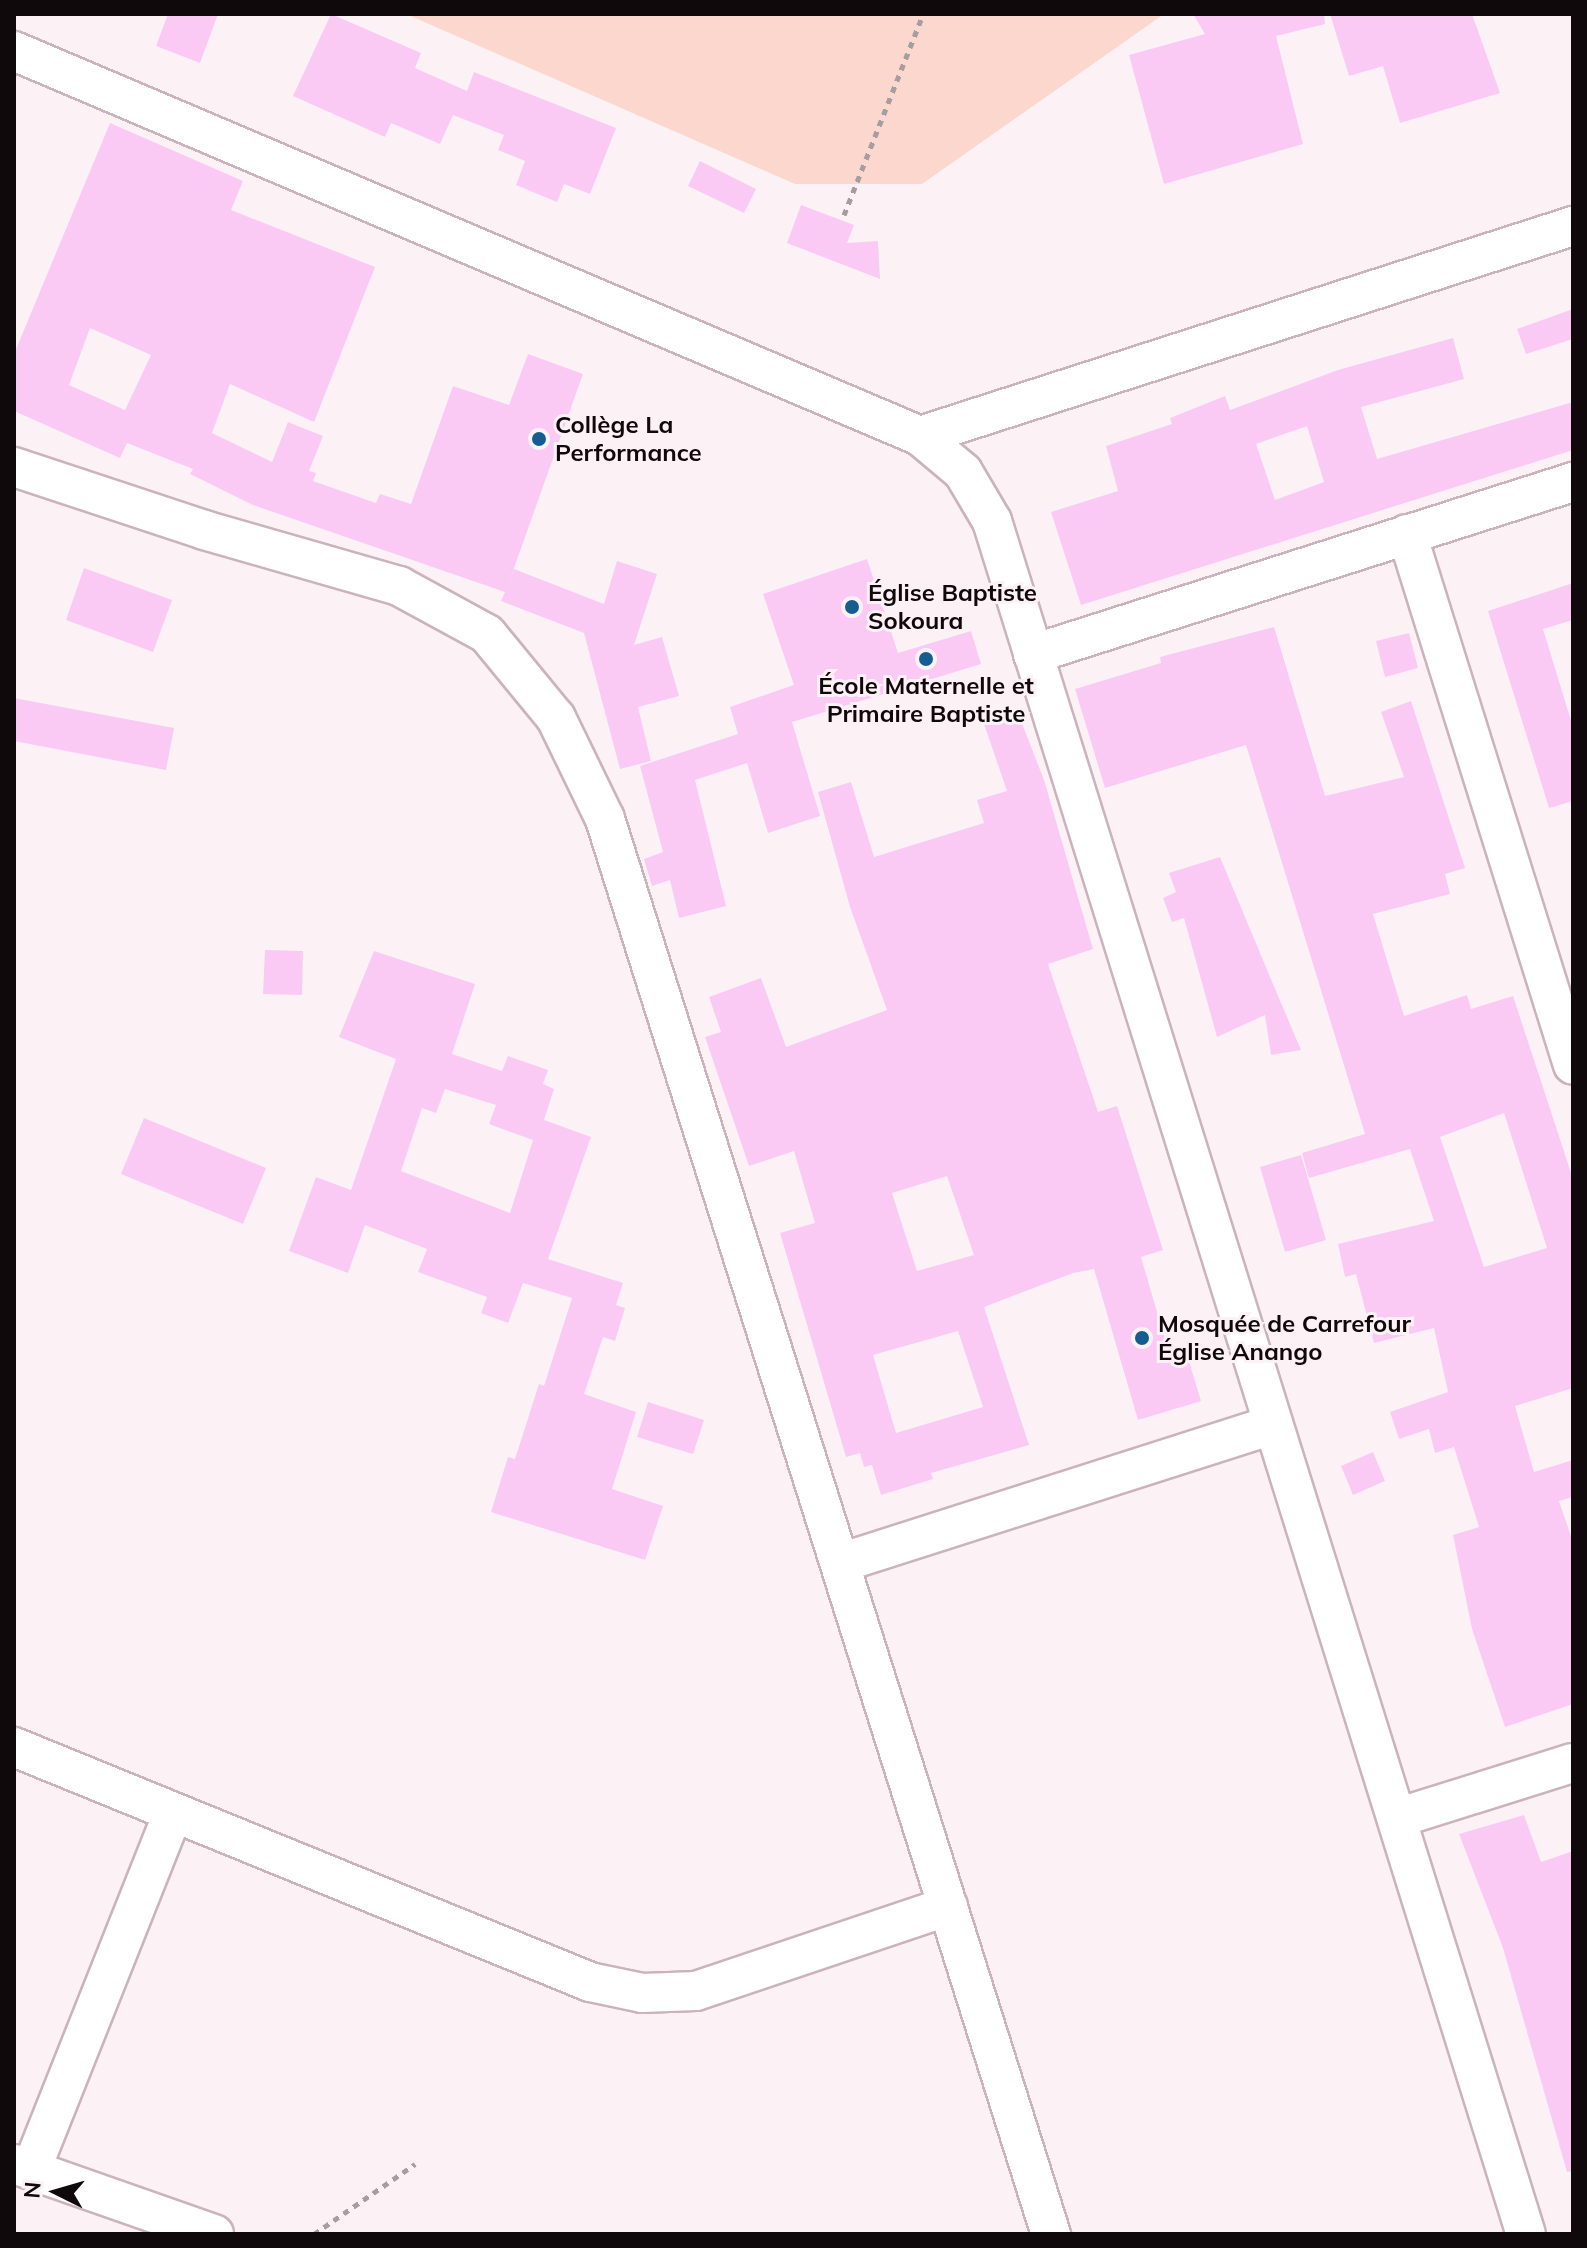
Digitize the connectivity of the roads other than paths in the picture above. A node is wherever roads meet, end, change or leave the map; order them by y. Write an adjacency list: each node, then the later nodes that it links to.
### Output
1 (14, 51): 3 (street)
2 (1573, 226): 3 (street)
3 (920, 436): 7 (street)
4 (14, 467): 10 (street)
5 (1573, 482): 6 (street)
6 (1407, 534): 7 (street); 8 (street)
7 (1033, 654): 9 (street)
8 (1573, 1065)
9 (1272, 1425): 10 (street); 14 (street)
10 (840, 1563): 15 (street)
11 (14, 1747): 13 (street)
12 (1573, 1763): 14 (street)
13 (172, 1815): 15 (street); 16 (street)
14 (1397, 1818): 19 (street)
15 (948, 1906): 18 (street)
16 (23, 2167): 17 (street)
17 (214, 2234)
18 (1051, 2234)
19 (1526, 2234)

